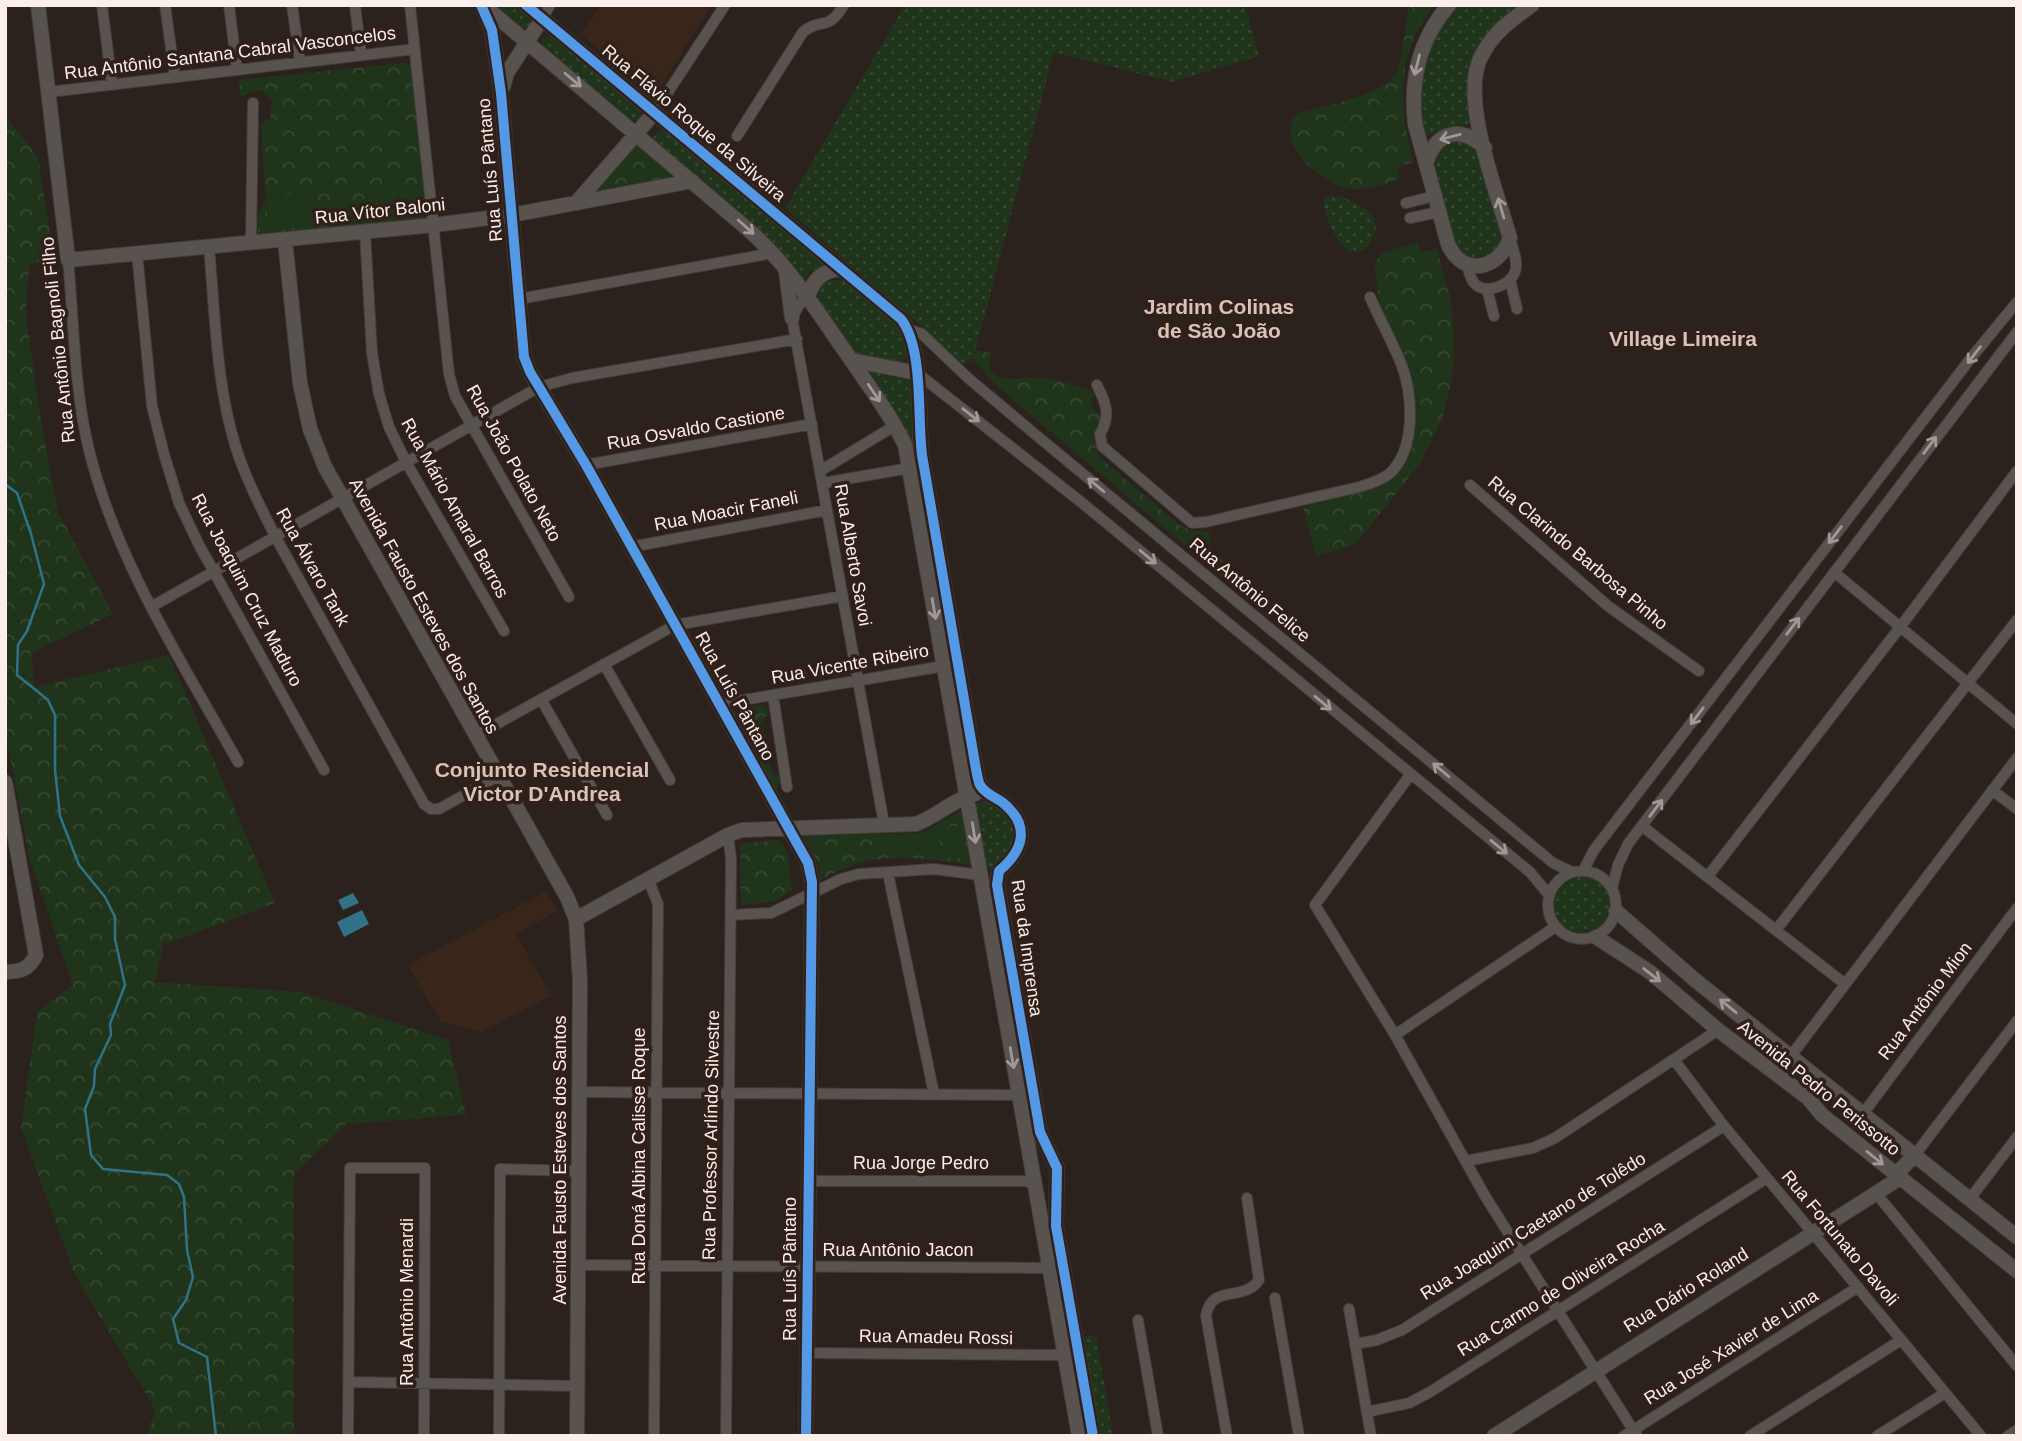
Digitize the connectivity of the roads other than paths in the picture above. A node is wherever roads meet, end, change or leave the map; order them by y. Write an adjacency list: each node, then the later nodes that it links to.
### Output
1 (38, 5): 25 (street, Rua Antônio Bagnoli Filho)
2 (102, 5): 24 (street)
3 (165, 5): 23 (street)
4 (229, 5): 22 (street)
5 (292, 5): 21 (street)
6 (355, 5): 19 (street)
7 (410, 5): 17 (street, Rua João Polato Neto)
8 (482, 5): 16 (street); 26 (street, Rua Luís Pântano)
9 (526, 5): 15 (street, Rua Flávio Roque da Silveira)
10 (550, 5): 15 (street)
11 (725, 5): 28 (street)
12 (844, 5): 30 (street)
13 (1448, 5): 32 (street, one-way to 32)
14 (1532, 5): 31 (street)
15 (542, 19): 16 (street, Rua Luís Pântano); 28 (street, Rua Flávio Roque da Silveira)
16 (527, 41): 18 (street); 20 (street, Rua Luís Pântano)
17 (415, 49): 19 (street, Rua Antônio Santana Cabral Vasconcelos); 40 (street, Rua João Polato Neto)
18 (543, 54): 20 (street); 29 (street, one-way to 29)
19 (361, 55): 21 (street, Rua Antônio Santana Cabral Vasconcelos)
20 (519, 56): 26 (street, Rua Luís Pântano)
21 (300, 62): 22 (street, Rua Antônio Santana Cabral Vasconcelos)
22 (237, 70): 23 (street, Rua Antônio Santana Cabral Vasconcelos)
23 (175, 77): 24 (street, Rua Antônio Santana Cabral Vasconcelos)
24 (112, 85): 25 (street, Rua Antônio Santana Cabral Vasconcelos)
25 (49, 92): 48 (street, Rua Antônio Bagnoli Filho)
26 (501, 93): 38 (street, Rua Luís Pântano)
27 (253, 103): 44 (street)
28 (655, 112): 29 (street); 50 (street, Rua Flávio Roque da Silveira)
29 (637, 134): 33 (street); 35 (street)
30 (737, 136)
31 (1485, 148): 32 (street, one-way to 32); 42 (street, one-way to 31)
32 (1426, 164): 34 (street)
33 (692, 181): 35 (street, Rua Vítor Baloni); 47 (street, one-way to 47)
34 (1434, 196): 36 (street); 37 (street)
35 (576, 203): 38 (street, Rua Vítor Baloni)
36 (1406, 203)
37 (1439, 212): 39 (street); 49 (street)
38 (512, 215): 40 (street, Rua Vítor Baloni); 56 (street, Rua Luís Pântano)
39 (1410, 218)
40 (434, 225): 41 (street, Rua Vítor Baloni); 70 (street, Rua João Polato Neto)
41 (365, 232): 43 (street, Rua Vítor Baloni); 71 (street, Rua Mário Amaral Barros)
42 (1510, 238): 49 (street); 52 (street)
43 (285, 240): 44 (street, Rua Vítor Baloni); 77 (street, Avenida Fausto Esteves dos Santos)
44 (251, 243): 45 (street, Rua Vítor Baloni)
45 (209, 247): 46 (street, Rua Vítor Baloni); 79 (street, Rua Álvaro Tank)
46 (137, 253): 48 (street, Rua Vítor Baloni); 81 (street, Rua Joaquim Cruz Maduro)
47 (773, 253): 51 (street); 56 (street)
48 (68, 260): 85 (street, Rua Antônio Bagnoli Filho)
49 (1467, 264): 53 (street)
50 (840, 269): 54 (street); 61 (street)
51 (786, 270): 54 (street); 60 (street)
52 (1510, 280): 53 (street); 58 (street)
53 (1487, 289): 59 (street)
54 (808, 296): 60 (street); 64 (street, Rua da Imprensa)
55 (1370, 297): 66 (street)
56 (519, 299): 67 (street, Rua Luís Pântano)
57 (2017, 302): 118 (street, one-way to 118)
58 (1517, 309)
59 (1494, 316)
60 (792, 318): 63 (street, Rua Alberto Savoi)
61 (910, 330): 65 (street, Rua da Imprensa); 118 (street, Rua Antônio Felice, one-way to 61)
62 (2017, 332): 82 (street, one-way to 62)
63 (797, 338): 67 (street); 68 (street, Rua Alberto Savoi)
64 (851, 360): 65 (street); 69 (street, Rua da Imprensa, one-way to 69)
65 (917, 373): 103 (street, one-way to 103); 109 (street, Rua da Imprensa)
66 (1097, 385)
67 (539, 387): 70 (street); 72 (street, Rua Luís Pântano)
68 (812, 424): 72 (street, Rua Osvaldo Castione); 75 (street, Rua Alberto Savoi)
69 (895, 425): 73 (street, Rua da Imprensa); 75 (street)
70 (471, 426): 71 (street); 84 (street, Rua João Polato Neto)
71 (406, 462): 77 (street); 89 (street, Rua Mário Amaral Barros)
72 (586, 466): 80 (street, Rua Luís Pântano)
73 (910, 468): 75 (street); 91 (street, Rua da Imprensa, one-way to 91)
74 (2017, 471): 88 (street)
75 (822, 477): 78 (street, Rua Alberto Savoi)
76 (1470, 485): 92 (street, Rua Clarindo Barbosa Pinho)
77 (341, 499): 79 (street); 99 (street, Avenida Fausto Esteves dos Santos)
78 (827, 510): 80 (street, Rua Moacir Faneli); 83 (street, Rua Alberto Savoi)
79 (275, 537): 81 (street); 104 (street, Rua Álvaro Tank)
80 (631, 547): 87 (street, Rua Luís Pântano)
81 (214, 571): 85 (street); 102 (street, Rua Joaquim Cruz Maduro)
82 (1834, 572): 88 (street); 114 (street, one-way to 82)
83 (843, 596): 87 (street); 93 (street, Rua Alberto Savoi)
84 (569, 597)
85 (151, 607): 101 (street, Rua Antônio Bagnoli Filho)
86 (2017, 620): 94 (street)
87 (675, 625): 90 (street); 97 (street, Rua Luís Pântano)
88 (1900, 626): 94 (street); 121 (street)
89 (504, 631)
90 (604, 664): 96 (street); 105 (street)
91 (944, 666): 93 (street, Rua Vicente Ribeiro); 110 (street, Rua da Imprensa)
92 (1699, 671)
93 (858, 681): 95 (street, Rua Vicente Ribeiro); 113 (street, Rua Alberto Savoi)
94 (1967, 685): 98 (street); 131 (street)
95 (772, 695): 97 (street, Rua Vicente Ribeiro); 107 (street, Rua Luís Pântano)
96 (541, 699): 99 (street); 112 (street)
97 (720, 704): 115 (street, Rua Luís Pântano)
98 (2017, 724)
99 (475, 736): 104 (street, Avenida Fausto Esteves dos Santos)
100 (2017, 758): 108 (street)
101 (238, 762)
102 (324, 769)
103 (1410, 775): 125 (street, one-way to 125); 137 (street)
104 (498, 776): 129 (street, Avenida Fausto Esteves dos Santos)
105 (670, 780)
106 (5, 782): 133 (street)
107 (787, 787)
108 (1992, 790): 111 (street); 134 (street)
109 (987, 793): 110 (street); 117 (street, Rua da Imprensa)
110 (967, 796): 113 (street); 120 (street, Rua da Imprensa, one-way to 120)
111 (2017, 809)
112 (607, 815)
113 (884, 824): 115 (street)
114 (1642, 826): 121 (street); 123 (street)
115 (789, 828): 116 (street); 124 (street, Rua Luís Pântano)
116 (728, 835): 122 (street); 128 (street, Rua Professor Arlíndo Silvestre)
117 (999, 871): 120 (street); 157 (street, Rua da Imprensa)
118 (1577, 872): 123 (street); 125 (street)
119 (888, 873): 120 (street); 124 (street); 144 (street)
120 (980, 875): 145 (street, Rua da Imprensa, one-way to 145)
121 (1708, 876): 131 (street)
122 (648, 879): 129 (street); 141 (street, Rua Doná Albina Calisse Roque)
123 (1612, 888): 127 (street)
124 (812, 894): 128 (street); 143 (street, Rua Luís Pântano)
125 (1549, 895): 130 (street)
126 (2017, 908): 148 (street, Rua Antônio Mion)
127 (1616, 911): 132 (street); 138 (street, Avenida Pedro Perissotto, one-way to 127)
128 (731, 915): 142 (street, Rua Professor Arlíndo Silvestre)
129 (576, 919): 140 (street, Avenida Fausto Esteves dos Santos)
130 (1555, 927): 132 (street); 137 (street)
131 (1776, 930): 134 (street)
132 (1596, 937): 136 (street, Avenida Pedro Perissotto, one-way to 136)
133 (5, 972)
134 (1845, 984): 138 (street)
135 (2017, 1021): 151 (street)
136 (1718, 1030): 139 (street); 147 (street, Avenida Pedro Perissotto)
137 (1395, 1035): 152 (street)
138 (1790, 1057): 146 (street, Avenida Pedro Perissotto)
139 (1675, 1060): 149 (street, Rua Fortunato Davoli); 152 (street)
140 (580, 1092): 141 (street); 153 (street, Avenida Fausto Esteves dos Santos)
141 (657, 1092): 142 (street); 167 (street, Rua Doná Albina Calisse Roque)
142 (729, 1092): 143 (street); 168 (street, Rua Professor Arlíndo Silvestre)
143 (809, 1093): 144 (street); 156 (street, Rua Luís Pântano)
144 (934, 1094): 145 (street)
145 (1019, 1095): 158 (street, Rua da Imprensa)
146 (1838, 1096): 147 (street); 148 (street, Avenida Pedro Perissotto)
147 (1822, 1115): 155 (street, Avenida Pedro Perissotto, one-way to 155)
148 (1862, 1115): 151 (street, Avenida Pedro Perissotto)
149 (1724, 1126): 154 (street, Rua Fortunato Davoli); 165 (street, Rua Joaquim Caetano de Tolêdo)
150 (2017, 1137): 161 (street)
151 (1914, 1156): 155 (street); 161 (street, Avenida Pedro Perissotto)
152 (1466, 1161): 165 (street)
153 (579, 1171): 166 (street, Avenida Fausto Esteves dos Santos); 185 (street)
154 (1767, 1178): 163 (street, Rua Fortunato Davoli); 175 (street, Rua Carmo de Oliveira Rocha)
155 (1900, 1178): 159 (street, Rua Dário Roland); 162 (street, Avenida Pedro Perissotto)
156 (808, 1181): 158 (street, Rua Jorge Pedro); 169 (street, Rua Luís Pântano)
157 (1058, 1181): 158 (street); 199 (street, Rua da Imprensa)
158 (1034, 1183): 170 (street, Rua da Imprensa)
159 (1875, 1192): 163 (street, Rua Dário Roland); 181 (street)
160 (1247, 1198): 201 (street)
161 (1969, 1200): 162 (street); 164 (street, Avenida Pedro Perissotto)
162 (1954, 1221): 171 (street, Avenida Pedro Perissotto)
163 (1813, 1233): 172 (street, Rua Fortunato Davoli); 182 (street, Rua Dário Roland)
164 (2017, 1237)
165 (1522, 1254): 175 (street); 178 (street, Rua Joaquim Caetano de Tolêdo)
166 (579, 1265): 167 (street, Rua Antônio Jacon); 186 (street, Avenida Fausto Esteves dos Santos)
167 (656, 1266): 168 (street, Rua Antônio Jacon); 195 (street, Rua Doná Albina Calisse Roque)
168 (727, 1266): 169 (street, Rua Antônio Jacon); 196 (street, Rua Professor Arlíndo Silvestre)
169 (808, 1267): 170 (street, Rua Antônio Jacon); 179 (street, Rua Luís Pântano)
170 (1049, 1268): 180 (street, Rua da Imprensa)
171 (2017, 1271)
172 (1858, 1287): 177 (street, Rua Fortunato Davoli); 190 (street, Rua José Xavier de Lima)
173 (1275, 1298): 202 (street)
174 (1349, 1309): 178 (street)
175 (1558, 1311): 182 (street); 188 (street, Rua Carmo de Oliveira Rocha)
176 (1138, 1320): 200 (street)
177 (1901, 1340): 187 (street, Rua Fortunato Davoli); 205 (street)
178 (1355, 1344): 188 (street)
179 (807, 1353): 180 (street, Rua Amadeu Rossi); 197 (street, Rua Luís Pântano)
180 (1064, 1355): 198 (street, Rua da Imprensa)
181 (2017, 1366)
182 (1596, 1371): 190 (street); 204 (street, Rua Dário Roland)
183 (349, 1382): 184 (street); 184 (street, Rua Antônio Menardi); 191 (street)
184 (424, 1383): 185 (street); 192 (street, Rua Antônio Menardi)
185 (499, 1384): 186 (street); 193 (street)
186 (578, 1386): 194 (street, Avenida Fausto Esteves dos Santos)
187 (1945, 1393): 206 (street); 207 (street, Rua Fortunato Davoli)
188 (1367, 1412): 203 (street)
189 (2017, 1430): 208 (street)
190 (1632, 1434)
191 (348, 1436)
192 (424, 1436)
193 (499, 1436)
194 (577, 1436)
195 (654, 1436)
196 (726, 1436)
197 (806, 1436)
198 (1079, 1436)
199 (1093, 1436)
200 (1158, 1436)
201 (1227, 1436)
202 (1299, 1436)
203 (1371, 1436)
204 (1494, 1436)
205 (1749, 1436)
206 (1877, 1436)
207 (1980, 1436)
208 (2008, 1436)

